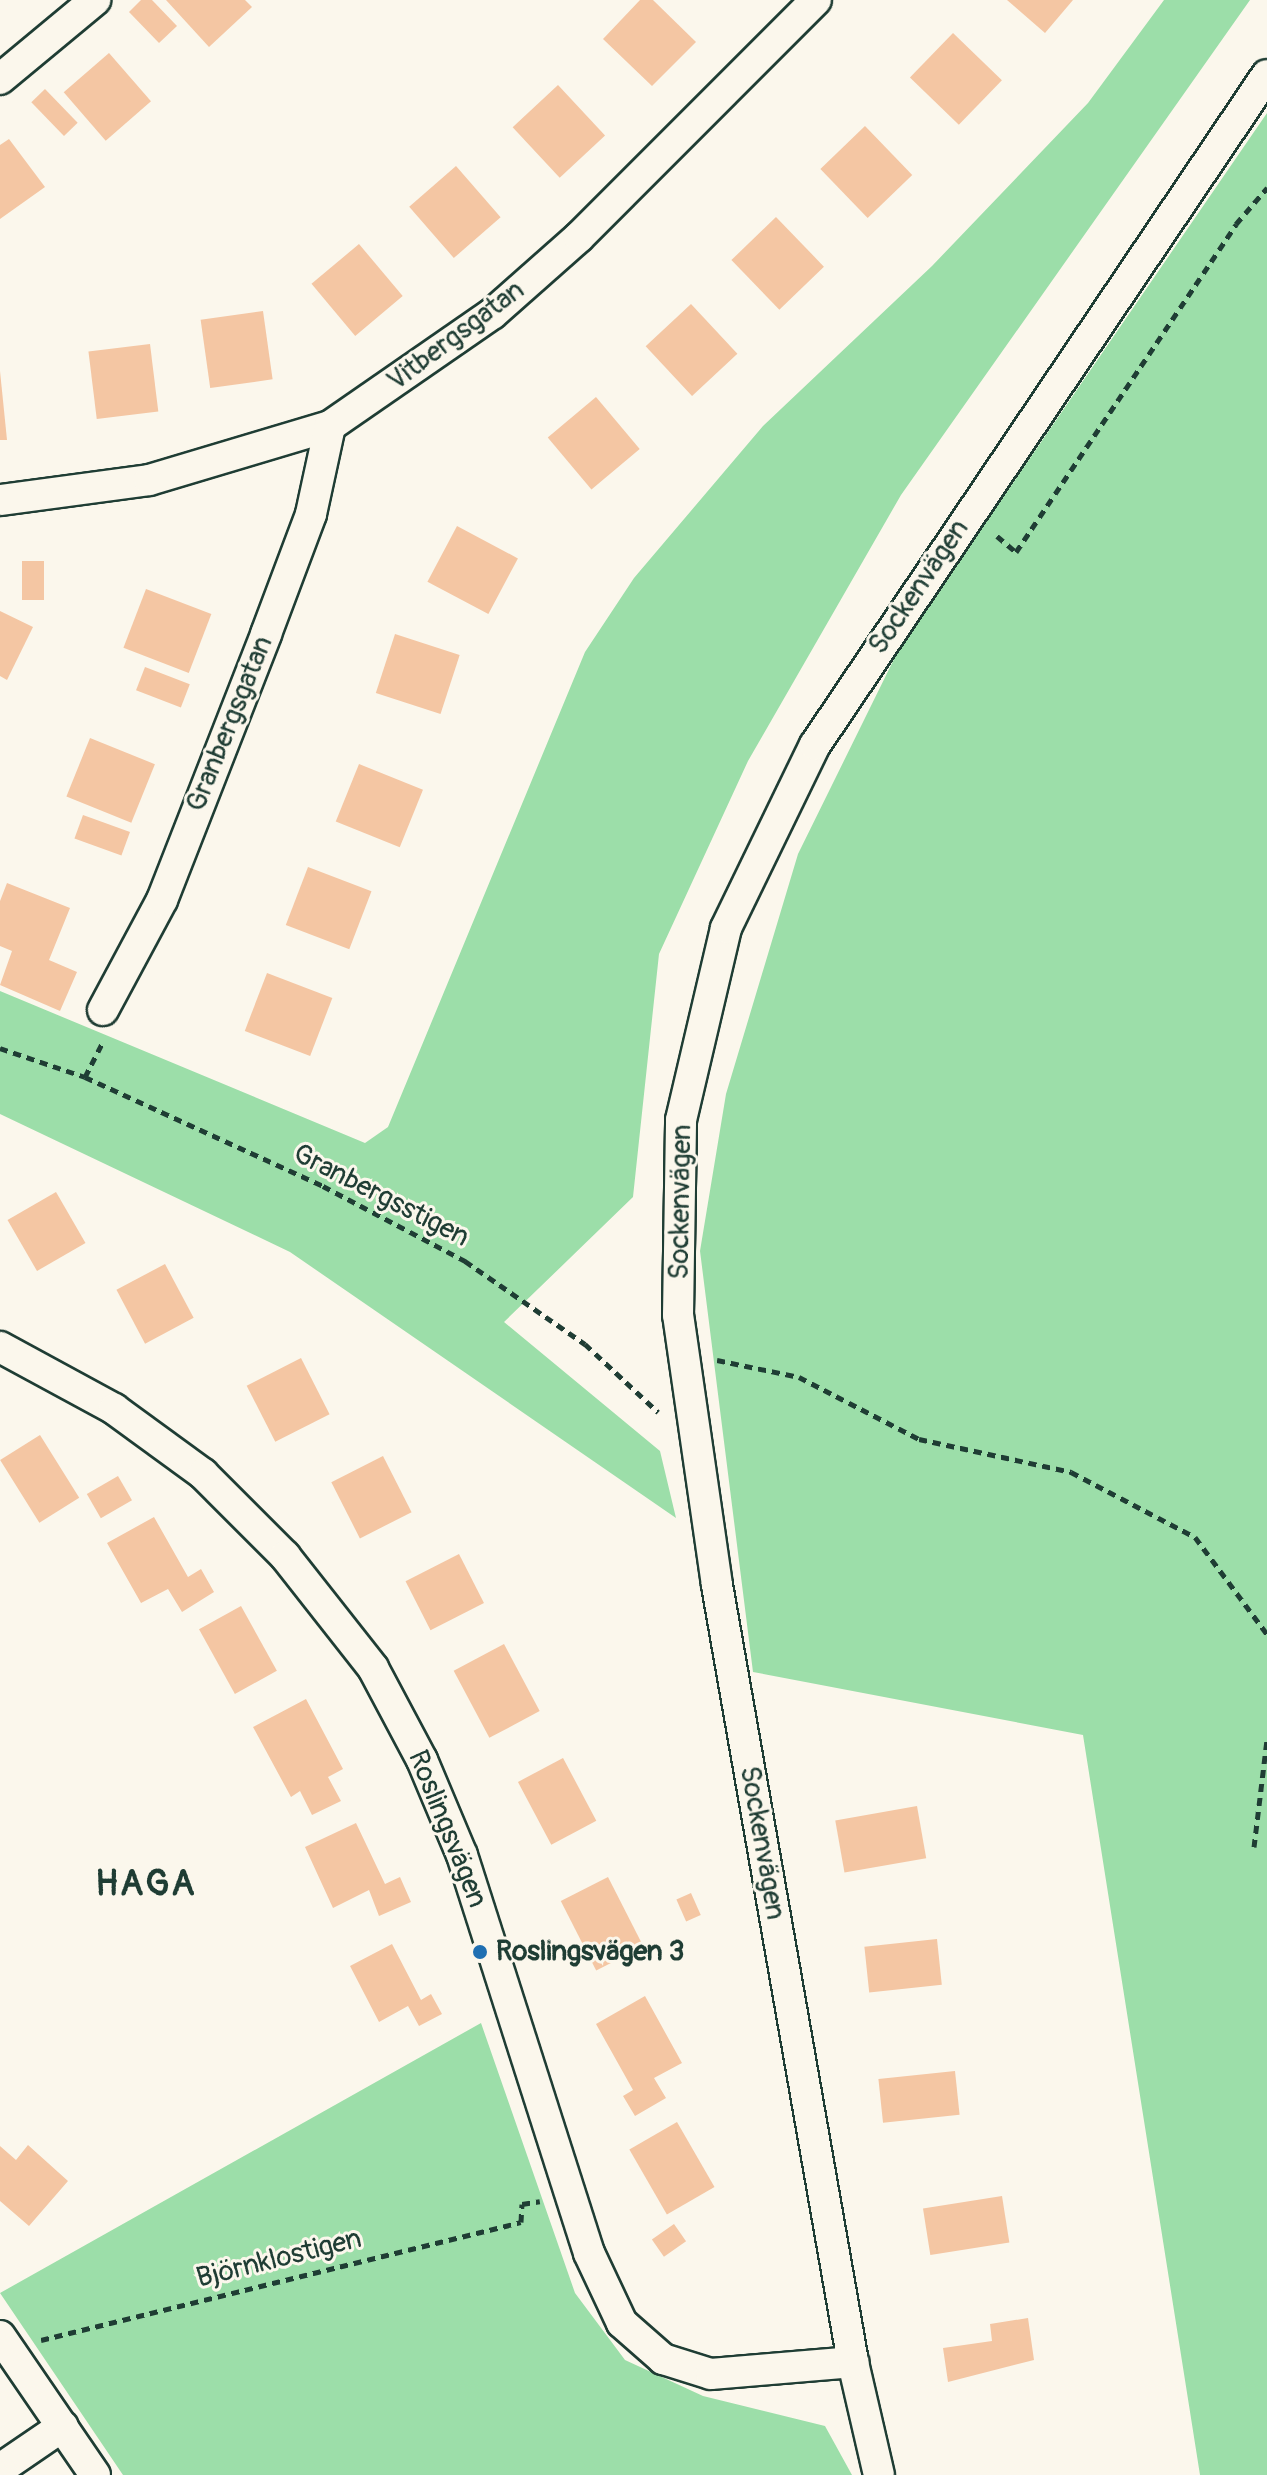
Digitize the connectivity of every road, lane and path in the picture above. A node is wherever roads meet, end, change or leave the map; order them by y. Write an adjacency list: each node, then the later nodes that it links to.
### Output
1 (95, 0): 4 (street)
2 (816, 0): 6 (street, Vitbergsgatan)
3 (1267, 75): 8 (street, Sockenvägen)
4 (0, 79)
5 (1267, 188): 8 (path)
6 (330, 426): 7 (street, Vitbergsgatan); 9 (street, Granbergsgatan)
7 (0, 500)
8 (969, 514): 12 (street, Sockenvägen)
9 (103, 1010)
10 (0, 1048): 13 (path, Granbergsstigen)
11 (0, 1347): 19 (street, Roslingsvägen)
12 (685, 1353): 13 (street, Sockenvägen); 14 (path)
13 (699, 1451): 19 (street, Sockenvägen)
14 (1267, 1634)
15 (1267, 1740): 16 (path)
16 (1254, 1847)
17 (545, 2200): 18 (path, Björnklostigen)
18 (4, 2342): 20 (street)
19 (853, 2362): 23 (street, Sockenvägen)
20 (63, 2426): 21 (street); 22 (street)
21 (0, 2469)
22 (95, 2475)
23 (879, 2475)

